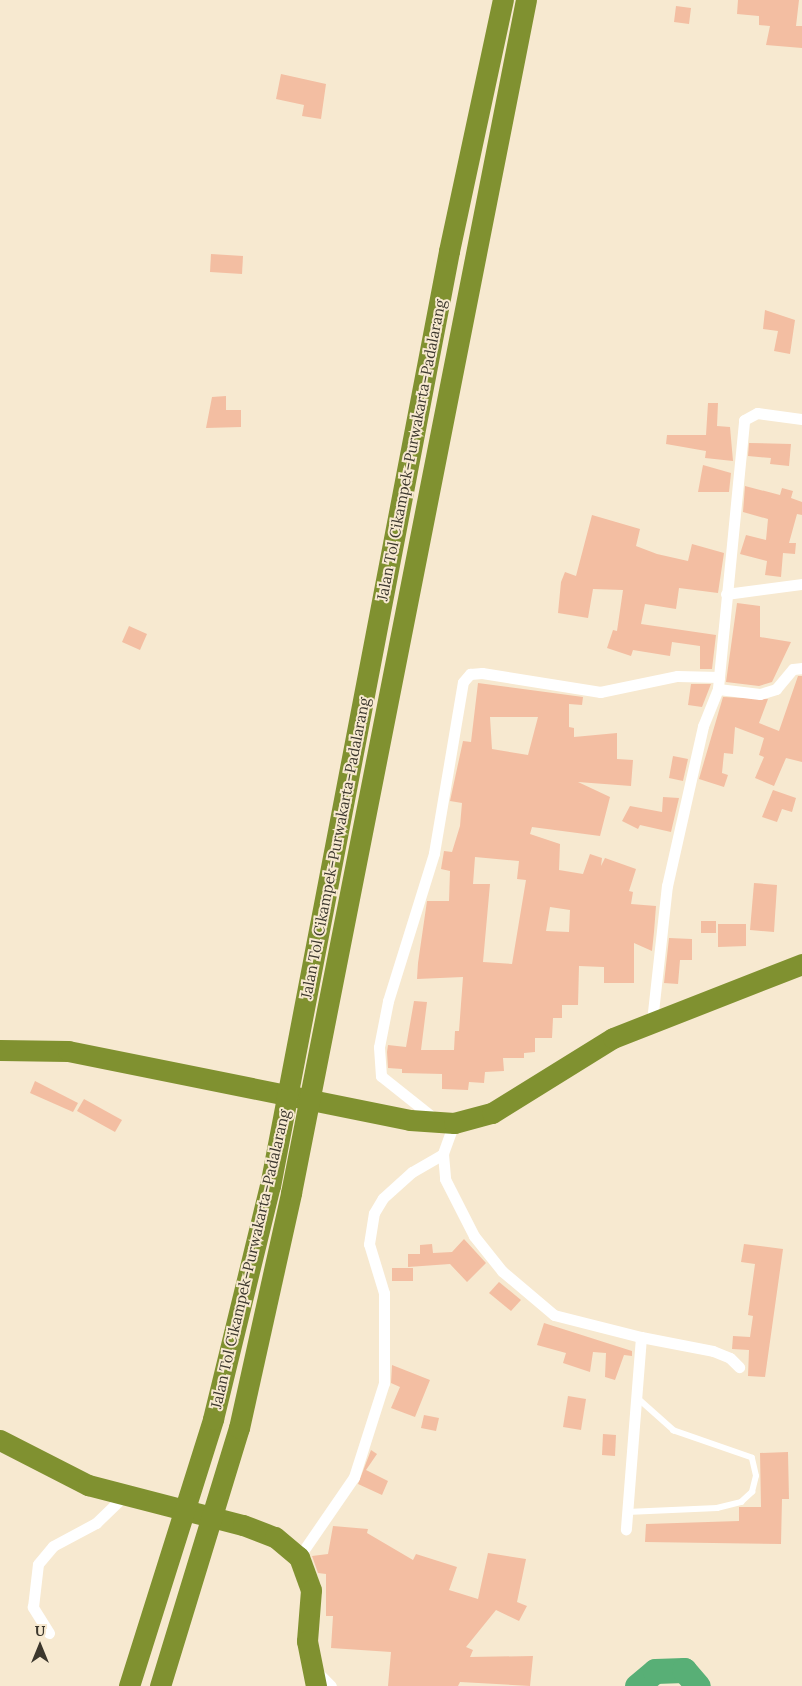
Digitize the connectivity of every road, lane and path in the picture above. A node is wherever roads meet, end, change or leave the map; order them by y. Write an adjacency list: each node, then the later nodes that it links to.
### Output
1 (503, 0): 24 (highway, Jalan Tol Cikampek–Purwakarta–Padalarang)
2 (526, 0): 25 (highway, Jalan Tol Cikampek–Purwakarta–Padalarang)
3 (802, 419): 5 (street)
4 (802, 584): 5 (street)
5 (726, 594): 7 (street)
6 (802, 668): 8 (street)
7 (718, 677): 8 (street); 12 (street)
8 (718, 689): 10 (street)
9 (802, 964): 10 (highway)
10 (652, 1021): 12 (highway)
11 (0, 1050): 12 (highway)
12 (447, 1123): 13 (street)
13 (443, 1154): 14 (street); 21 (street)
14 (641, 1337): 15 (street); 16 (street)
15 (738, 1367)
16 (638, 1399): 19 (street); 19 (lane)
17 (0, 1440): 18 (highway)
18 (126, 1495): 21 (highway); 22 (street)
19 (627, 1512): 20 (street)
20 (626, 1530)
21 (298, 1557): 23 (highway)
22 (49, 1633)
23 (309, 1665): 26 (highway); 27 (street)
24 (130, 1682)
25 (160, 1686)
26 (316, 1686)
27 (331, 1686)

